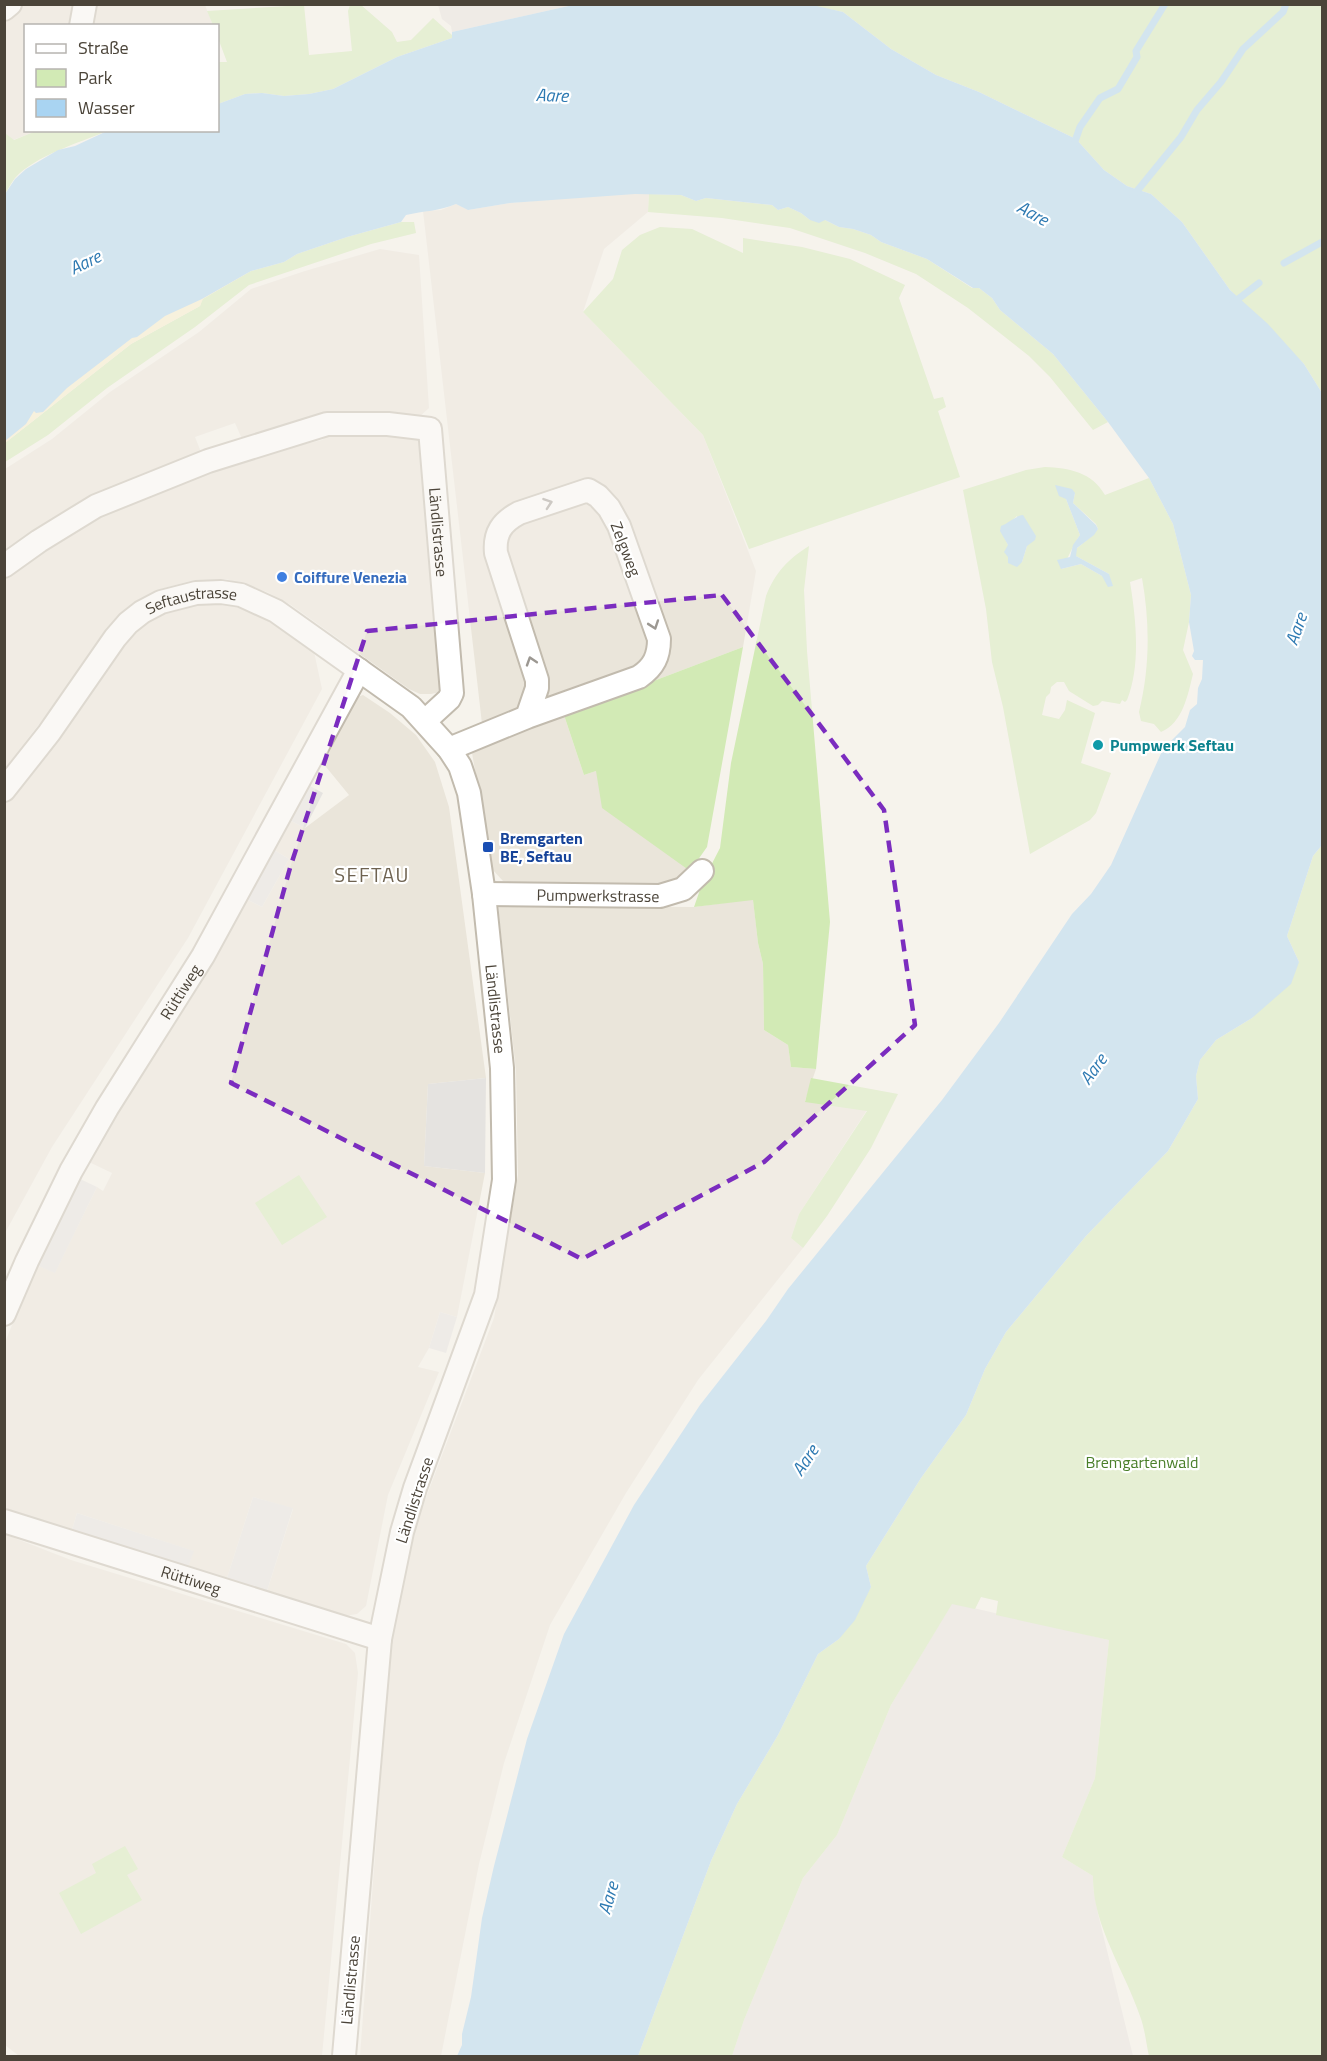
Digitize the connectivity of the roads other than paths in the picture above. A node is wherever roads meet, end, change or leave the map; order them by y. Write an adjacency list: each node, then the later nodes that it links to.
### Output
1 (10, 4): 3 (street)
2 (85, 4): 4 (street)
3 (4, 9)
4 (82, 24)
5 (4, 566): 8 (street, Ländlistrasse)
6 (359, 670): 8 (street, Seftaustrasse); 10 (street, Seftaustrasse); 13 (street, Rüttiweg)
7 (527, 717): 7 (street, Zelgweg, one-way to 7); 9 (street, Zelgweg)
8 (425, 721): 9 (street, Ländlistrasse)
9 (449, 749): 12 (street, Ländlistrasse)
10 (4, 790)
11 (702, 871): 12 (street, Pumpwerkstrasse)
12 (484, 894): 15 (street, Ländlistrasse)
13 (4, 1314)
14 (4, 1521): 15 (street, Rüttiweg)
15 (380, 1639): 16 (street, Ländlistrasse)
16 (344, 2056)

